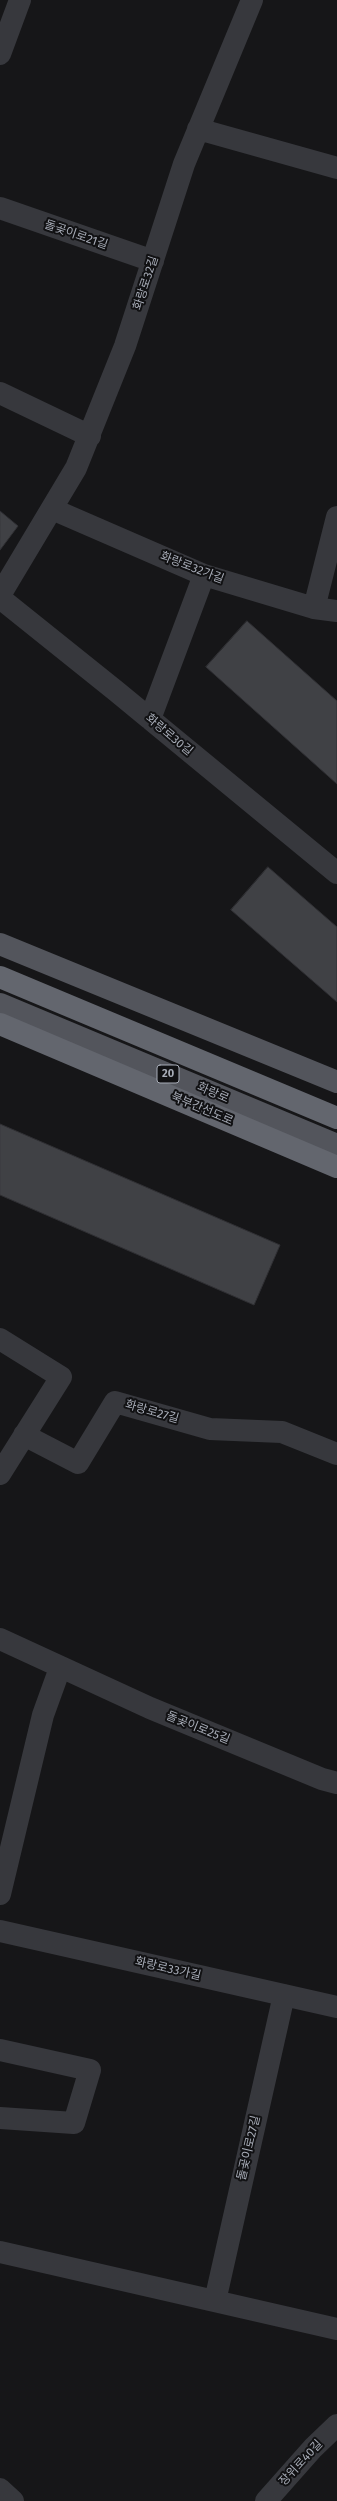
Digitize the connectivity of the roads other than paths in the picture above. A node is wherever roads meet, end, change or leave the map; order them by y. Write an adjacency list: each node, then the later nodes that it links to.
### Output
1 (20, 0): 3 (street)
2 (252, 0): 4 (street, 화랑로32길)
3 (0, 54)
4 (198, 129): 5 (street); 7 (street, 화랑로32길)
5 (337, 168)
6 (0, 208): 7 (street, 돌곶이로21길)
7 (153, 261): 9 (street, 화랑로32길)
8 (0, 393): 9 (street)
9 (90, 436): 10 (street, 화랑로32길)
10 (52, 509): 12 (street, 화랑로32가길); 13 (street, 화랑로32길)
11 (337, 517): 15 (street)
12 (204, 575): 15 (street, 화랑로32가길); 17 (street)
13 (0, 595)
14 (0, 598): 17 (street, 화랑로30길)
15 (314, 608): 16 (street, 화랑로32가길)
16 (337, 612)
17 (150, 719): 18 (street, 화랑로30길)
18 (337, 873)
19 (0, 944): 23 (main road)
20 (0, 977): 24 (highway)
21 (0, 1004): 25 (main road, 화랑로 / 20)
22 (0, 1024): 26 (highway, 북부간선도로)
23 (337, 1082)
24 (337, 1118)
25 (337, 1145)
26 (337, 1167)
27 (0, 1339): 28 (street)
28 (24, 1435): 29 (street, 화랑로27길); 30 (street)
29 (337, 1454)
30 (0, 1474)
31 (0, 1639): 32 (street, 돌곶이로25길)
32 (60, 1668): 33 (street, 돌곶이로25길); 34 (street)
33 (337, 1783)
34 (0, 1894)
35 (0, 1931): 36 (street, 화랑로33가길)
36 (284, 1995): 37 (street, 화랑로33가길); 41 (street, 돌곶이로27길)
37 (337, 2007)
38 (0, 2050): 39 (street)
39 (0, 2118)
40 (0, 2252): 41 (street)
41 (215, 2301): 42 (street)
42 (337, 2329)
43 (337, 2425): 46 (street, 장위로40길)
44 (0, 2489): 45 (street)
45 (13, 2501)
46 (266, 2501)

